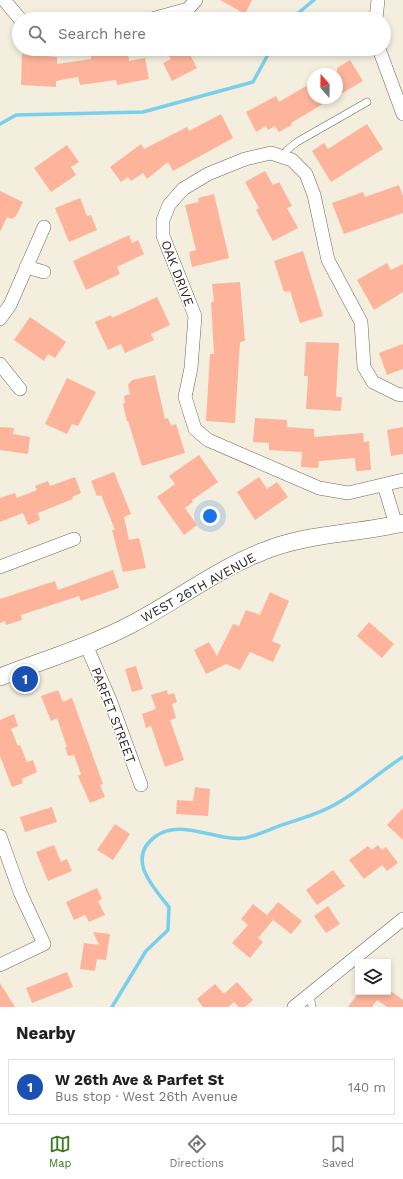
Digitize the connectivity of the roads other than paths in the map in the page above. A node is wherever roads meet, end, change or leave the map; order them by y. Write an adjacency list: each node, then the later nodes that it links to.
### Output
1 (196, 0): 5 (street)
2 (378, 0): 6 (street)
3 (5, 1): 4 (street)
4 (14, 12)
5 (177, 12)
6 (377, 12)
7 (382, 56): 9 (street)
8 (367, 102): 10 (lane)
9 (403, 114)
10 (284, 158): 17 (street, OAK DRIVE); 19 (street, OAK DRIVE)
11 (44, 227): 12 (street)
12 (26, 267): 13 (street); 14 (street)
13 (44, 272)
14 (0, 319)
15 (0, 364): 16 (street)
16 (20, 389)
17 (403, 395)
18 (402, 483): 19 (street, OAK DRIVE)
19 (384, 485): 20 (street)
20 (400, 524): 23 (street, WEST 26TH AVENUE)
21 (74, 539): 22 (street)
22 (0, 567)
23 (86, 645): 24 (street, WEST 26TH AVENUE); 25 (street, PARFET STREET)
24 (0, 677)
25 (141, 785)
26 (0, 836): 28 (street)
27 (403, 919): 29 (street)
28 (0, 965)
29 (310, 994): 30 (street); 31 (lane)
30 (294, 1007)
31 (312, 1007)

